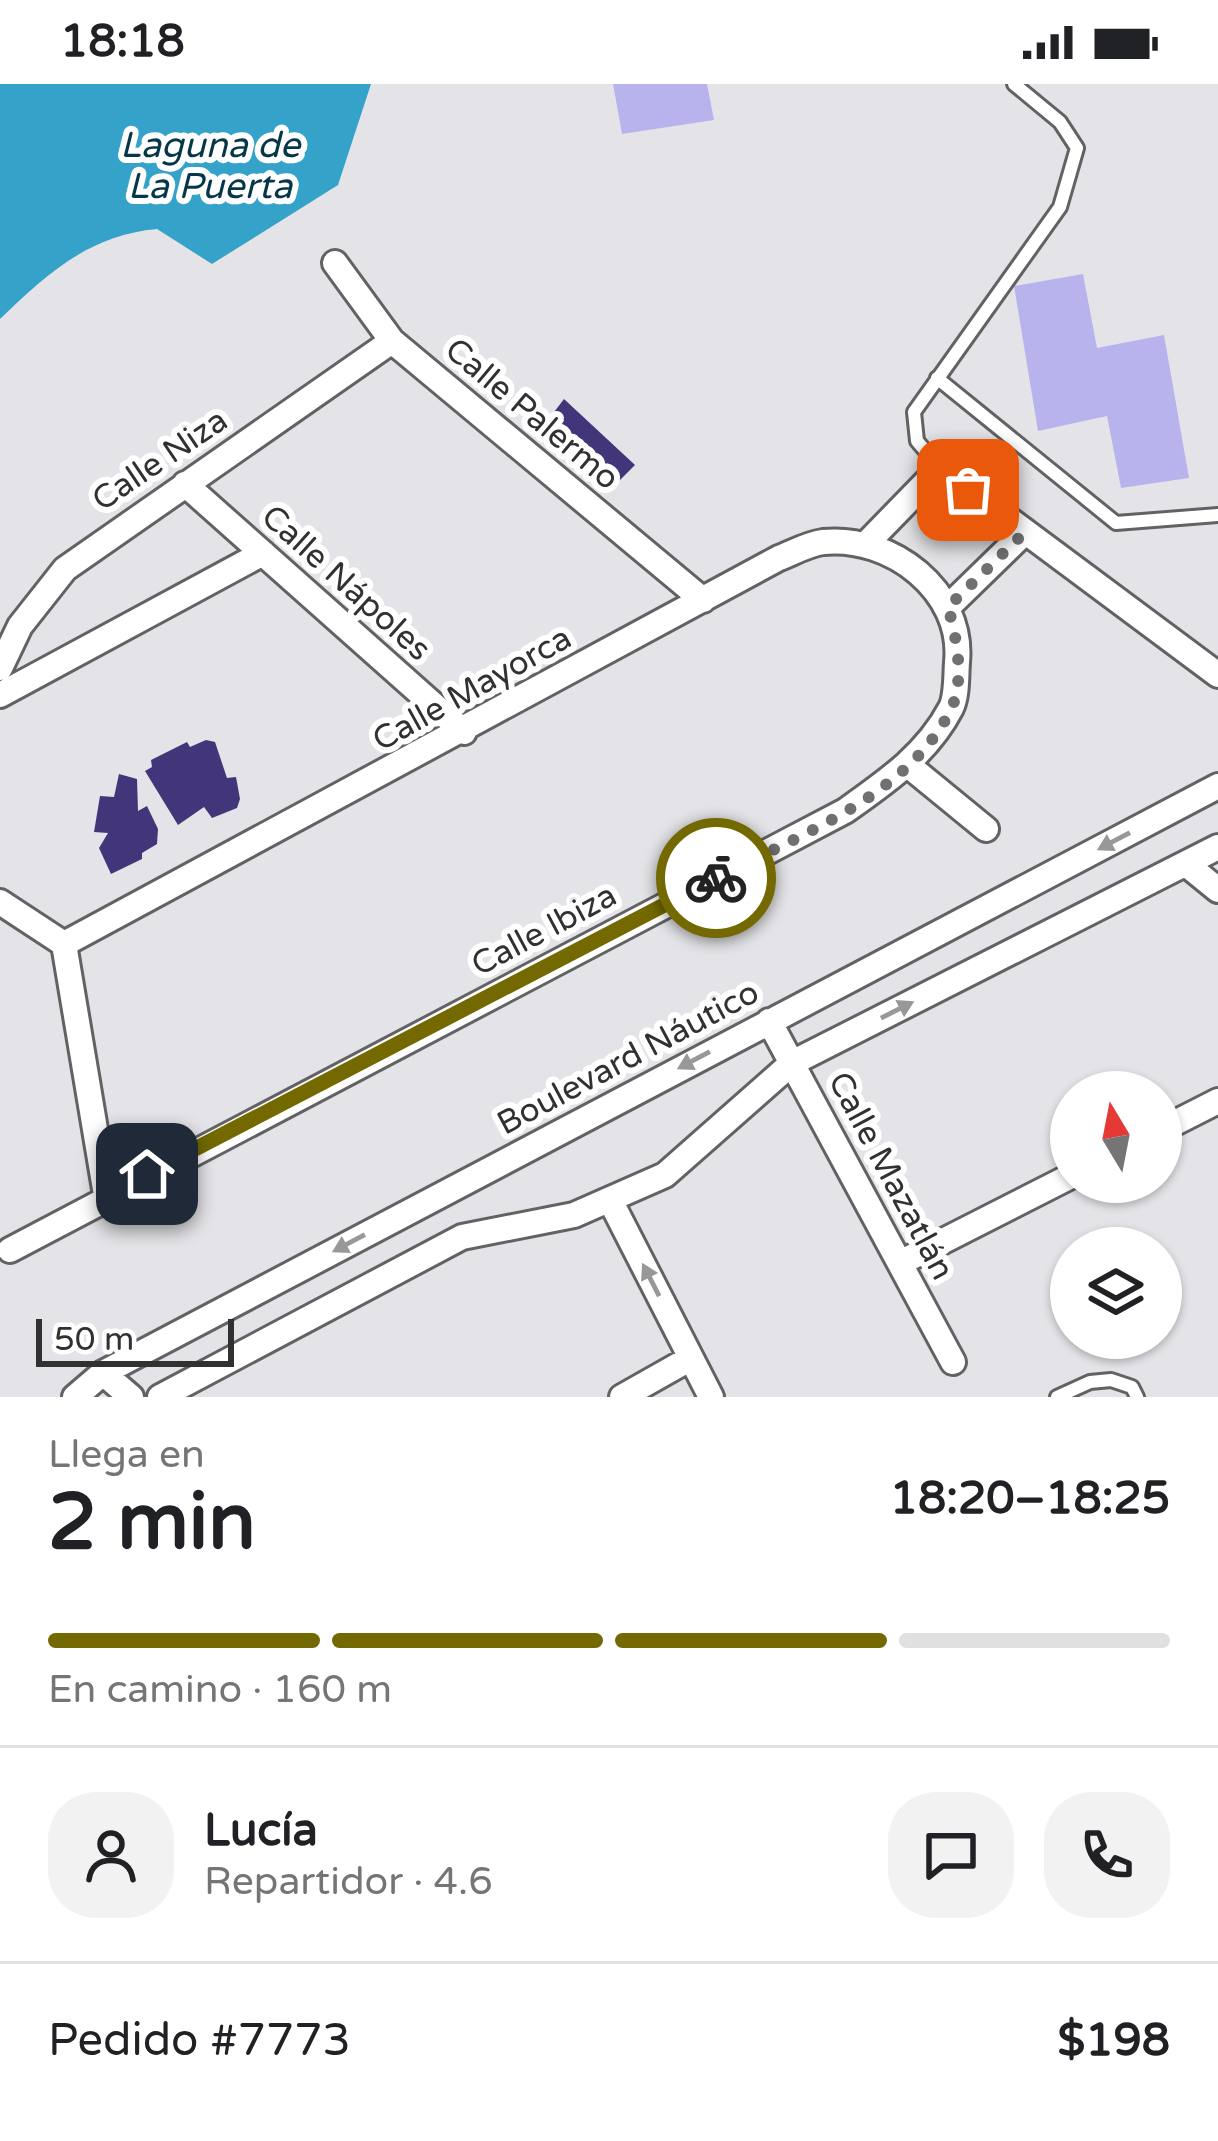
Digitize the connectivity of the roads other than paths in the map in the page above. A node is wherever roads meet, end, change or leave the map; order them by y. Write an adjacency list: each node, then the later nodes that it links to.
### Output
1 (1013, 84): 4 (lane)
2 (335, 263): 3 (street, Calle Palermo)
3 (392, 341): 6 (street, Calle Niza); 11 (street, Calle Palermo)
4 (938, 378): 5 (lane); 7 (lane)
5 (940, 468): 8 (street); 9 (street)
6 (184, 484): 10 (street, Calle Nápoles); 13 (street, Calle Niza)
7 (1218, 515)
8 (1023, 534): 12 (street); 14 (street)
9 (866, 544): 11 (street, Calle Mayorca); 12 (street)
10 (263, 554): 15 (street); 16 (street, Calle Nápoles)
11 (704, 600): 16 (street, Calle Mayorca)
12 (948, 607): 17 (street, Calle Ibiza)
13 (0, 668)
14 (1218, 675)
15 (0, 694)
16 (464, 732): 24 (street, Calle Mayorca)
17 (909, 766): 19 (street); 30 (street, Calle Ibiza)
18 (1218, 786): 25 (street, Boulevard Náutico, one-way to 25)
19 (986, 830)
20 (1218, 847): 21 (street)
21 (1186, 864): 22 (street); 26 (street, one-way to 21)
22 (1218, 890)
23 (0, 902): 24 (street)
24 (64, 944): 30 (street)
25 (769, 1021): 26 (street, Calle Mazatlán); 36 (street, Boulevard Náutico, one-way to 36)
26 (793, 1063): 31 (street); 33 (street, Calle Mazatlán)
27 (1218, 1101): 28 (street)
28 (1182, 1119)
29 (1050, 1187): 33 (street)
30 (106, 1196): 32 (street, Calle Ibiza)
31 (611, 1202): 34 (street, one-way to 31); 39 (street)
32 (10, 1250)
33 (900, 1263): 35 (street, Calle Mazatlán)
34 (692, 1358): 40 (street); 41 (street)
35 (953, 1362)
36 (103, 1372): 37 (street, Boulevard Náutico); 38 (street)
37 (75, 1397)
38 (131, 1397)
39 (160, 1397)
40 (622, 1397)
41 (712, 1397)
42 (1057, 1397): 43 (lane)
43 (1137, 1397)

